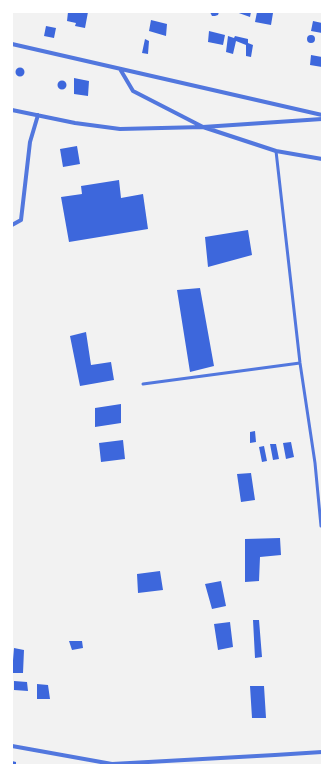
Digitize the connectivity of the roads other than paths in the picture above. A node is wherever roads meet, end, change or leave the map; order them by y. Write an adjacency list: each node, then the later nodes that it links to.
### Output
1 (12, 44): 2 (street)
2 (120, 69): 5 (street); 7 (street)
3 (12, 110): 4 (street)
4 (38, 115): 7 (street); 10 (street)
5 (322, 115)
6 (322, 119): 7 (street)
7 (203, 127): 8 (street)
8 (276, 151): 9 (street); 11 (lane)
9 (322, 159)
10 (12, 225)
11 (300, 363): 12 (lane); 13 (lane)
12 (143, 384)
13 (321, 526)
14 (12, 746): 15 (street)
15 (322, 752)

